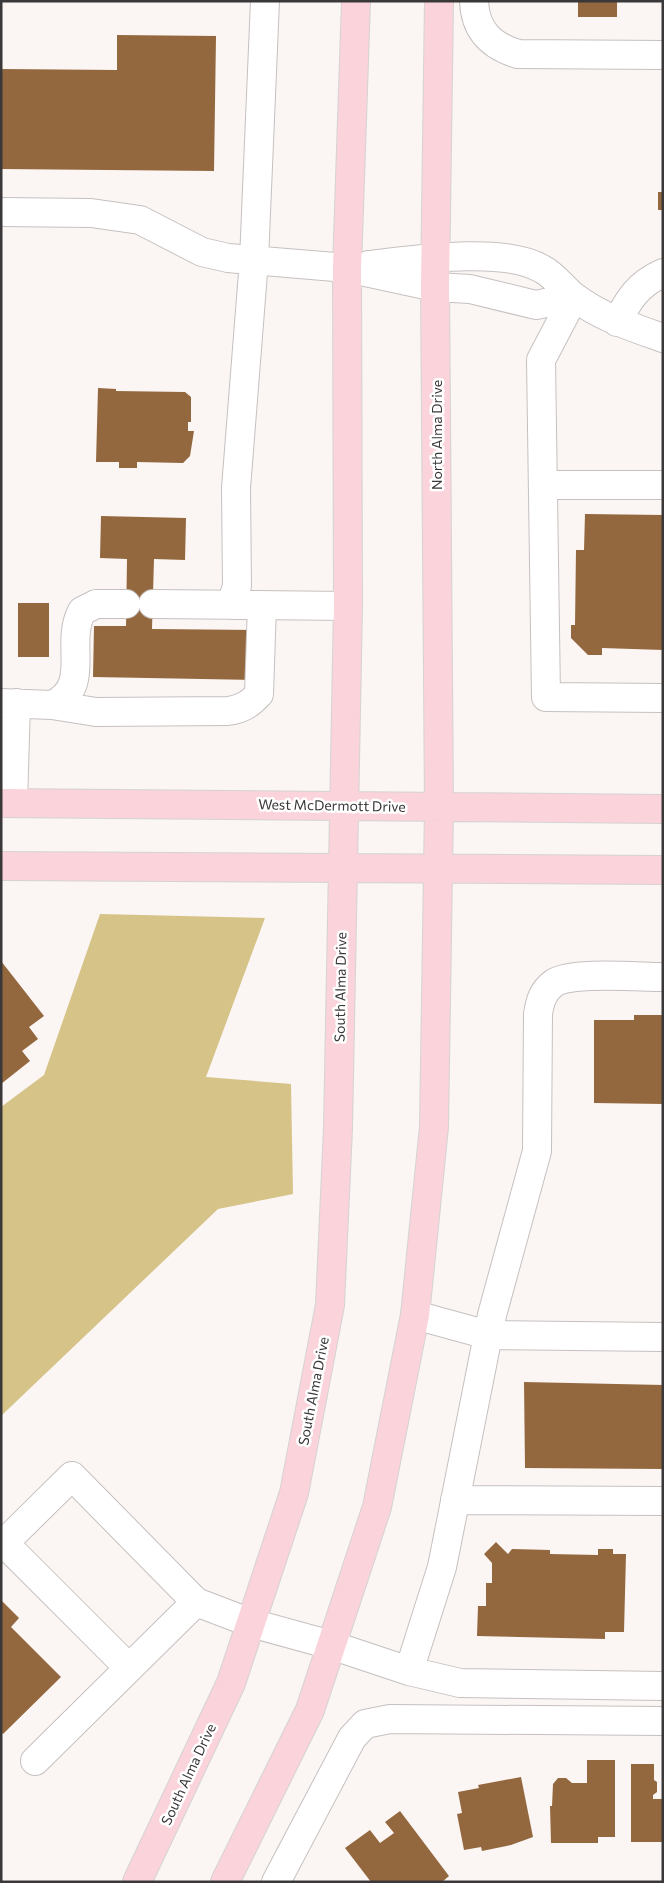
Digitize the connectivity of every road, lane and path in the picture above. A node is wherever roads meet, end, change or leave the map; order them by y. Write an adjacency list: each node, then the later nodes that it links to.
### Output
1 (265, 1): 8 (lane)
2 (356, 1): 9 (main road)
3 (439, 1): 7 (main road, North Alma Drive)
4 (474, 1): 5 (lane)
5 (663, 55)
6 (1, 212): 8 (lane)
7 (436, 257): 9 (lane); 11 (main road, North Alma Drive); 12 (lane)
8 (254, 260): 9 (lane); 17 (lane)
9 (347, 268): 11 (lane); 19 (main road)
10 (663, 273): 13 (lane)
11 (435, 286): 12 (lane); 25 (main road, North Alma Drive)
12 (574, 297): 13 (lane); 15 (lane)
13 (617, 322): 14 (lane)
14 (663, 338)
15 (543, 485): 16 (lane); 20 (lane)
16 (663, 485)
17 (231, 605): 18 (lane); 22 (lane)
18 (262, 606): 19 (lane); 22 (lane)
19 (348, 606): 24 (main road)
20 (663, 698)
21 (9, 702): 22 (lane); 23 (lane)
22 (52, 705)
23 (7, 803): 24 (main road, West McDermott Drive)
24 (343, 805): 25 (main road, West McDermott Drive); 28 (main road)
25 (439, 806): 26 (main road, West McDermott Drive); 29 (main road, North Alma Drive)
26 (663, 809)
27 (1, 866): 28 (main road)
28 (342, 868): 29 (main road); 38 (main road, South Alma Drive)
29 (438, 869): 30 (main road); 32 (main road)
30 (663, 870)
31 (663, 977): 33 (lane)
32 (415, 1315): 33 (lane); 39 (main road)
33 (488, 1335): 34 (lane); 35 (lane)
34 (663, 1337)
35 (455, 1500): 36 (lane); 41 (lane)
36 (663, 1501)
37 (196, 1602): 38 (lane); 40 (lane); 40 (lane)
38 (251, 1623): 39 (lane); 45 (main road, South Alma Drive)
39 (331, 1645): 41 (lane); 46 (main road)
40 (129, 1668): 44 (lane)
41 (409, 1671): 42 (lane)
42 (663, 1686)
43 (663, 1721): 47 (lane)
44 (35, 1761)
45 (137, 1882)
46 (225, 1882)
47 (276, 1882)

